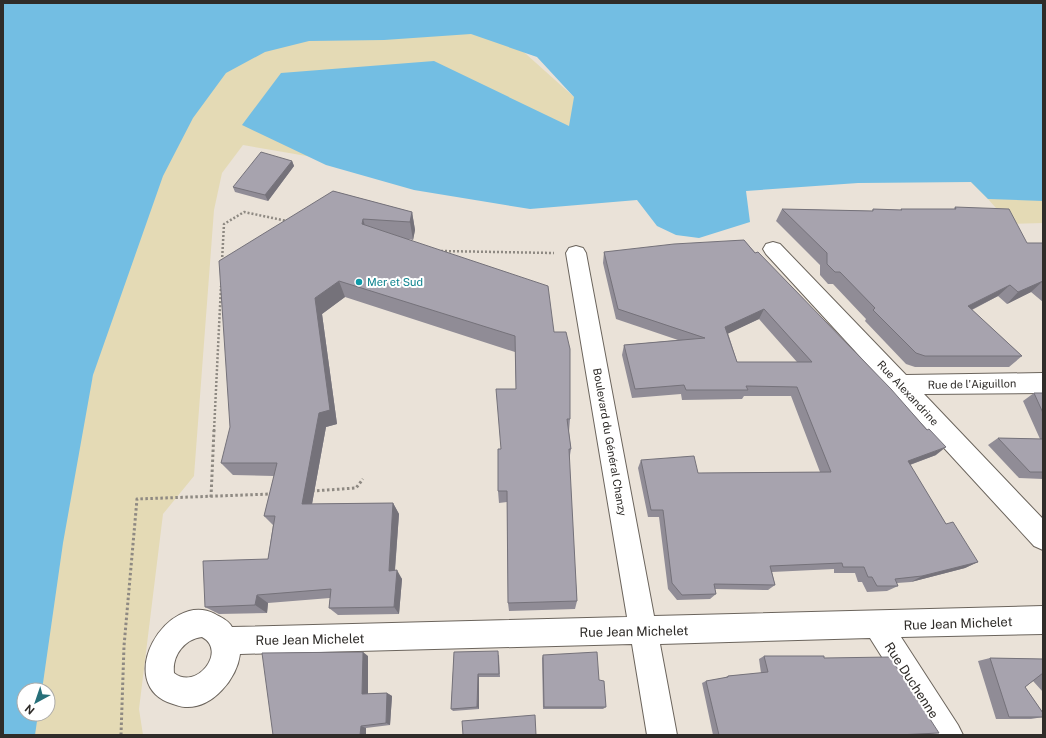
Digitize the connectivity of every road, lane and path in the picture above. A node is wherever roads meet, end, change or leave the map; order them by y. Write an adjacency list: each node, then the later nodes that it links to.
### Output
1 (291, 222): 5 (path)
2 (773, 249): 8 (street, Rue Alexandrine)
3 (439, 251): 4 (path)
4 (576, 253): 16 (street, Boulevard du Général Chanzy)
5 (222, 267)
6 (222, 282): 12 (path)
7 (1043, 384): 8 (street, Rue de l'Aiguillon)
8 (901, 385): 13 (street, Rue Alexandrine)
9 (363, 479): 10 (path)
10 (310, 491)
11 (272, 494): 12 (path)
12 (211, 497): 18 (path)
13 (1043, 537)
14 (1043, 620): 15 (street, Rue Jean Michelet)
15 (877, 625): 16 (street, Rue Jean Michelet); 20 (street, Rue Duchenne)
16 (643, 631): 17 (street, Rue Jean Michelet); 19 (street, Boulevard du Général Chanzy)
17 (226, 641)
18 (121, 735)
19 (662, 735)
20 (948, 735)

